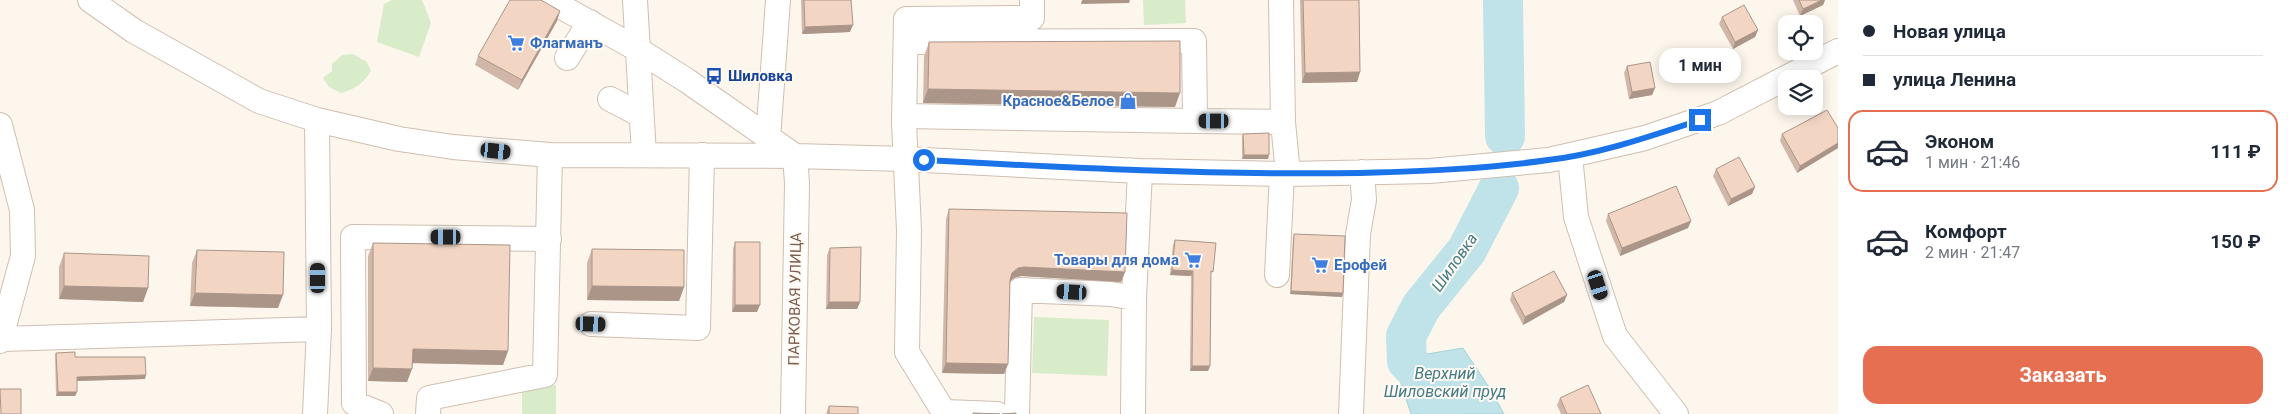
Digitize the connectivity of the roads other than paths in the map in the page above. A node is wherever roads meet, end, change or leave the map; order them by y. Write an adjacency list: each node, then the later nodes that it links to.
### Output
1 (90, 0): 15 (street)
2 (549, 0): 8 (street)
3 (635, 0): 9 (street)
4 (778, 0): 19 (street)
5 (1032, 0): 7 (street)
6 (1280, 0): 17 (street)
7 (906, 21): 14 (street); 16 (street)
8 (590, 22): 9 (street); 11 (street)
9 (637, 50): 13 (street); 19 (street)
10 (1838, 51): 24 (street)
11 (567, 58)
12 (610, 99): 13 (street)
13 (641, 115): 21 (street)
14 (905, 116): 16 (street); 25 (street)
15 (316, 120): 20 (street); 33 (street)
16 (1195, 121): 17 (street)
17 (1283, 122): 28 (street)
18 (0, 125): 34 (street)
19 (768, 139): 23 (street)
20 (550, 155): 21 (street); 29 (street)
21 (644, 155): 22 (street)
22 (702, 155): 23 (street); 32 (street)
23 (795, 156): 25 (street); 39 (street, ПАРКОВАЯ УЛИЦА)
24 (1560, 158): 27 (street); 44 (street)
25 (905, 159): 26 (street); 35 (street)
26 (1140, 171): 28 (street); 31 (street)
27 (1362, 172): 28 (street); 43 (street)
28 (1285, 174): 30 (street)
29 (549, 239): 37 (street); 38 (street)
30 (1277, 275)
31 (1134, 298): 41 (street); 42 (street)
32 (591, 324)
33 (319, 329): 34 (street); 36 (street)
34 (1, 340)
35 (945, 413): 40 (street)
36 (315, 414)
37 (381, 414)
38 (428, 414)
39 (793, 414)
40 (997, 414)
41 (1017, 414)
42 (1133, 414)
43 (1352, 414)
44 (1676, 414)

